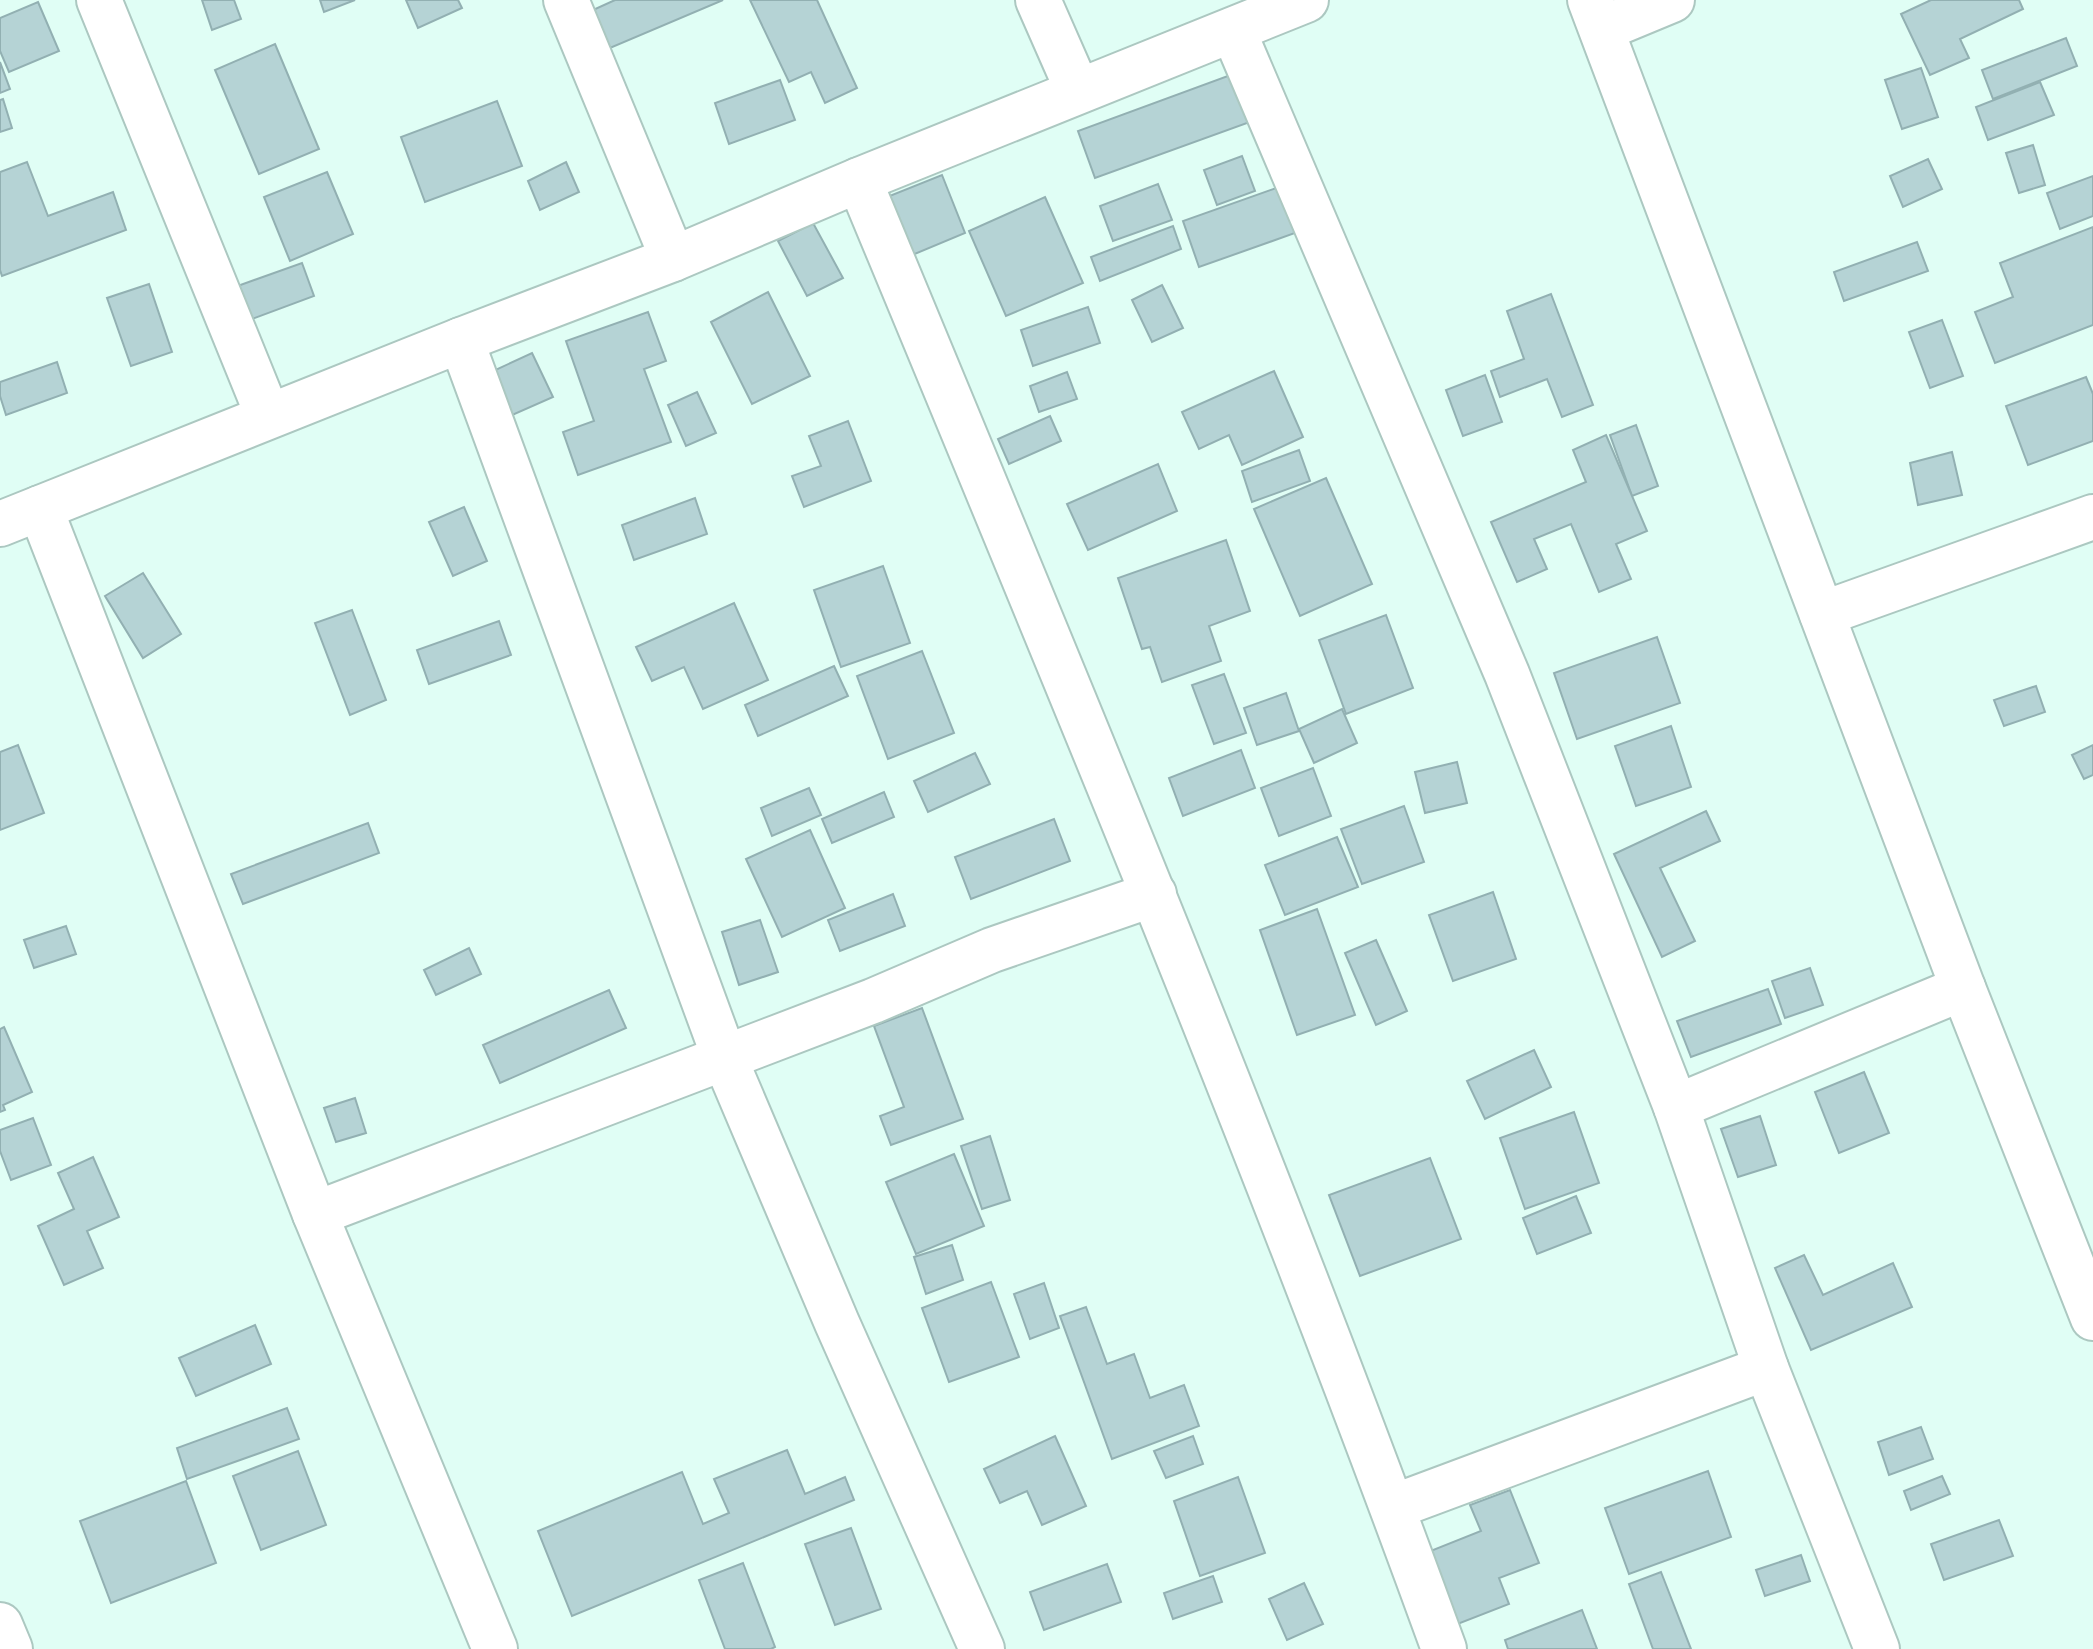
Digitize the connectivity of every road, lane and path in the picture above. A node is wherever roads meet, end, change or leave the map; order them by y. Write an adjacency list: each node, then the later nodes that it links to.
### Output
1 (99, 0): 12 (street)
2 (566, 0): 10 (street)
3 (1038, 0): 8 (street)
4 (1306, 0): 7 (street)
5 (1672, 0): 6 (street)
6 (1596, 14): 16 (street)
7 (1233, 30): 8 (street); 20 (street)
8 (1078, 91): 9 (street)
9 (859, 180): 10 (street); 17 (street)
10 (673, 259): 11 (street)
11 (461, 340): 12 (street); 19 (street)
12 (268, 416): 13 (street)
13 (40, 508): 15 (street); 21 (street)
14 (2093, 517): 16 (street)
15 (0, 524)
16 (1822, 614): 18 (street)
17 (1154, 894): 19 (street); 24 (street)
18 (1963, 988): 20 (street); 22 (street)
19 (725, 1059): 21 (street); 28 (street)
20 (1676, 1107): 23 (street)
21 (315, 1214): 27 (street)
22 (2093, 1318)
23 (1766, 1368): 24 (street); 30 (street)
24 (1393, 1507): 29 (street)
25 (0, 1625): 26 (street)
26 (10, 1649)
27 (495, 1649)
28 (982, 1649)
29 (1444, 1649)
30 (1877, 1649)

